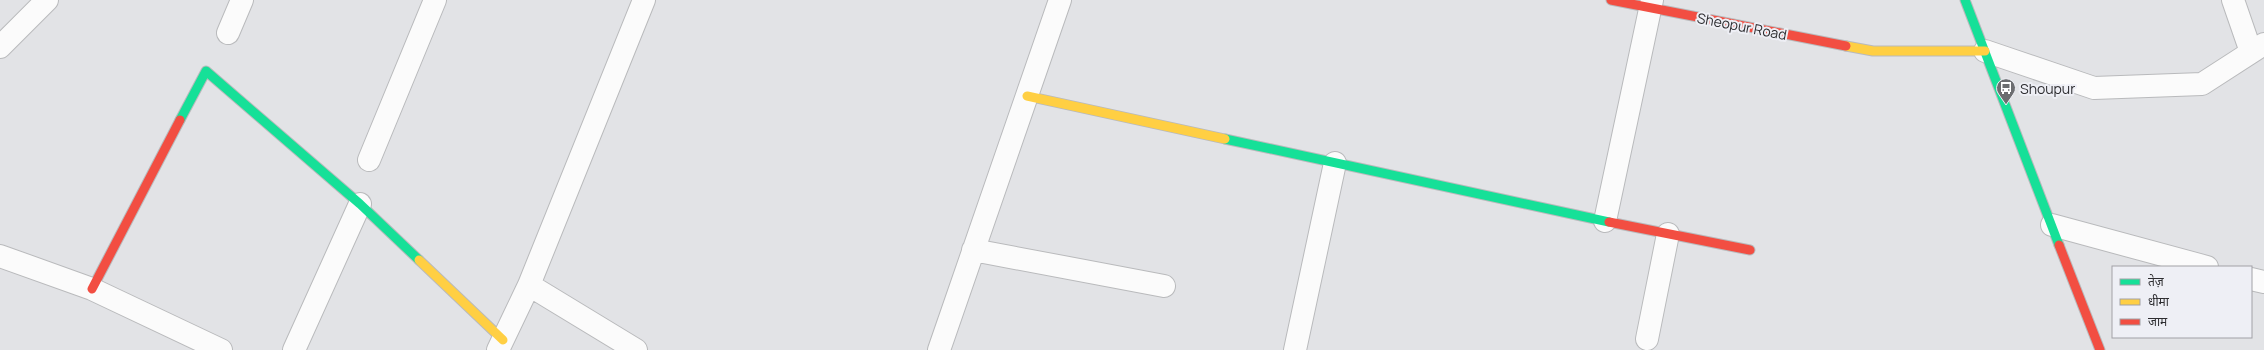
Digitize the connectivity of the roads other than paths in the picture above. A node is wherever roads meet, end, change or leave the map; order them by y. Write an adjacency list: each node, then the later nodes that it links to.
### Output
1 (47, 0): 11 (street)
2 (242, 0): 10 (street)
3 (435, 0): 15 (street)
4 (644, 0): 27 (street)
5 (1060, 0): 14 (street)
6 (1610, 0): 9 (street, Sheopur Road)
7 (1965, 0): 13 (street)
8 (2233, 0): 12 (street)
9 (1651, 4): 13 (street, Sheopur Road); 18 (street)
10 (228, 33)
11 (0, 47)
12 (2257, 48): 13 (street)
13 (1985, 51): 19 (street)
14 (1027, 96): 16 (street); 21 (street)
15 (369, 160)
16 (1335, 163): 18 (street); 36 (street)
17 (360, 204): 29 (street); 31 (street); 33 (street)
18 (1605, 221): 20 (street)
19 (2052, 225): 24 (street); 37 (street)
20 (1668, 234): 22 (street); 30 (street)
21 (973, 250): 28 (street); 35 (street)
22 (1750, 250)
23 (0, 256): 29 (street)
24 (2203, 266)
25 (2252, 279): 26 (street)
26 (2264, 282)
27 (529, 285): 31 (street); 34 (street)
28 (1164, 286)
29 (92, 289): 32 (street)
30 (1647, 339)
31 (500, 345)
32 (221, 350)
33 (294, 350)
34 (636, 350)
35 (939, 350)
36 (1295, 350)
37 (2100, 350)

